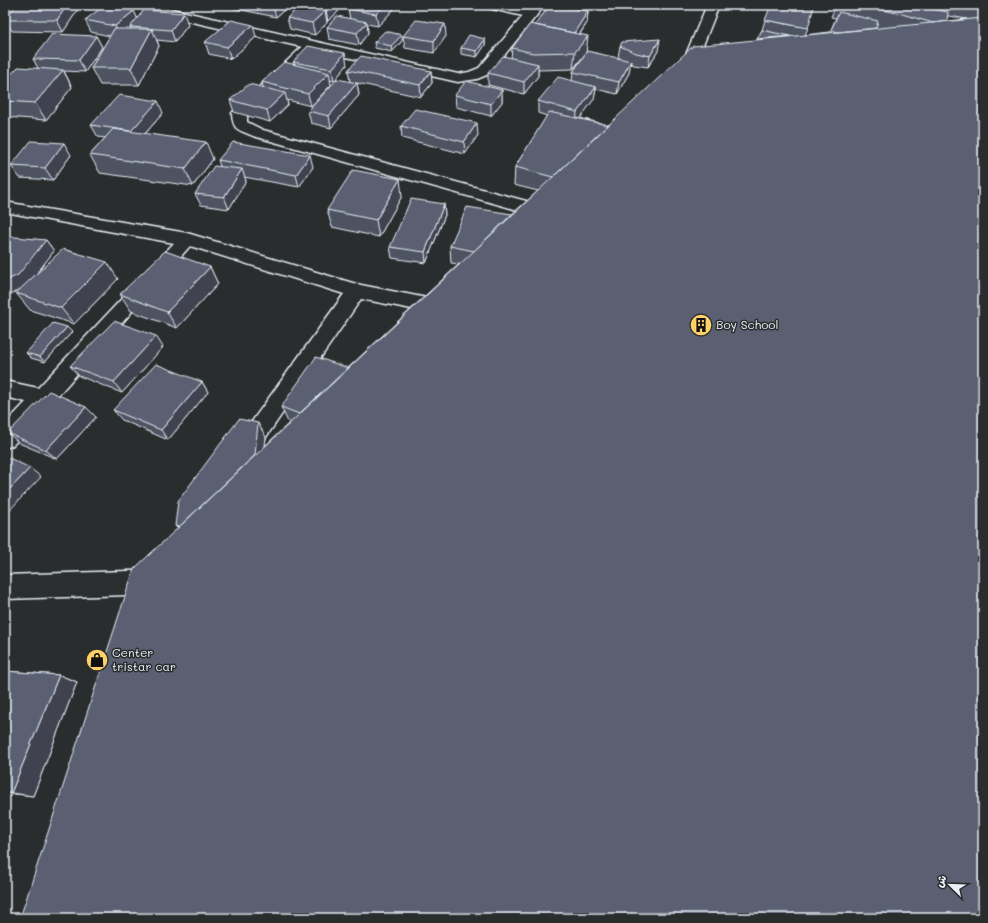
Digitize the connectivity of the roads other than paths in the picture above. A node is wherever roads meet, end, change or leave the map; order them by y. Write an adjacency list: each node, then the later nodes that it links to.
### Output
1 (148, 5): 5 (street)
2 (492, 5): 4 (street)
3 (713, 5): 6 (street)
4 (536, 10): 5 (street)
5 (313, 44): 8 (street)
6 (676, 88)
7 (5, 206): 9 (street)
8 (560, 216)
9 (187, 239): 10 (street); 13 (street)
10 (356, 291): 11 (street); 15 (street)
11 (466, 313)
12 (5, 389): 13 (street)
13 (44, 398): 14 (street)
14 (5, 440)
15 (229, 472)
16 (165, 563): 19 (street)
17 (183, 581): 19 (street)
18 (5, 587): 19 (street)
19 (148, 594)

